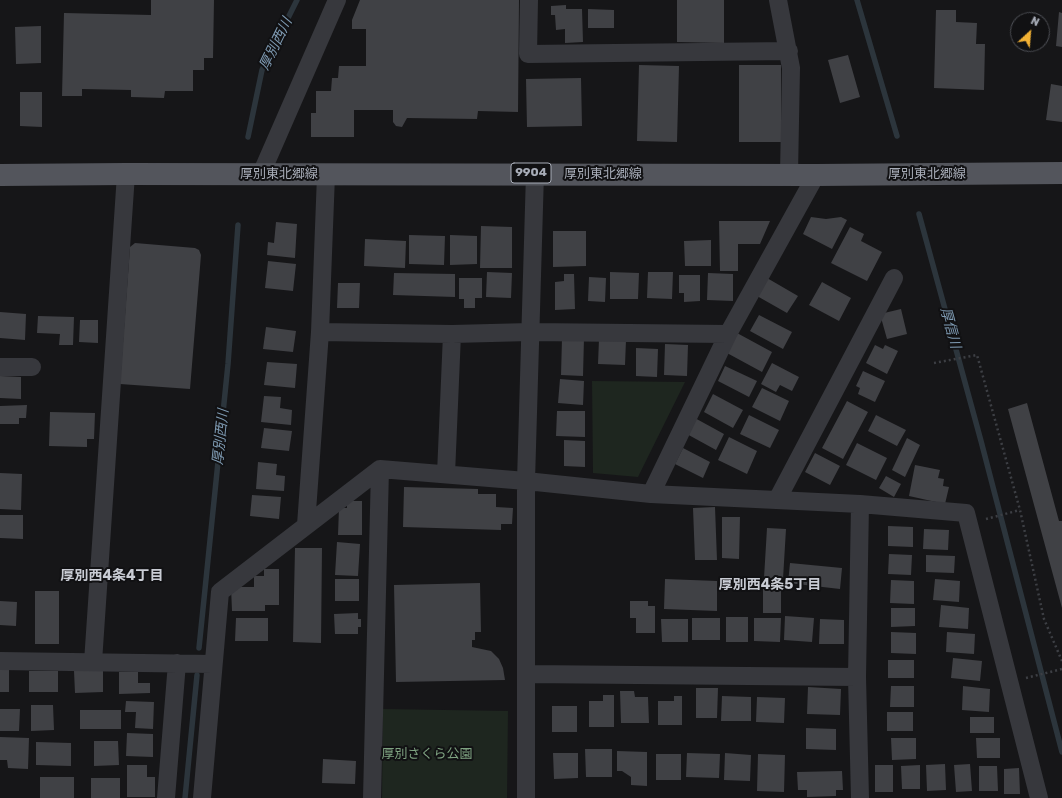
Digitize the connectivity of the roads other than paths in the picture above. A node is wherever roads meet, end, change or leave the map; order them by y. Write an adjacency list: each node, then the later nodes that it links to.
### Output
1 (337, 0): 8 (street)
2 (529, 0): 4 (street)
3 (778, 0): 4 (street)
4 (789, 51): 10 (street)
5 (535, 173): 9 (main road, 厚別東北郷線 / 9904); 10 (main road, 厚別東北郷線 / 9904); 15 (street)
6 (1062, 173): 12 (main road, 厚別東北郷線 / 9904)
7 (126, 174): 8 (main road, 厚別東北郷線 / 9904); 11 (main road, 厚別東北郷線 / 9904); 28 (street)
8 (261, 174): 9 (main road, 厚別東北郷線 / 9904)
9 (326, 174): 14 (street)
10 (789, 174): 12 (main road, 厚別東北郷線 / 9904)
11 (0, 175)
12 (816, 175): 17 (street)
13 (894, 278): 24 (street)
14 (320, 332): 16 (street); 26 (street)
15 (530, 332): 16 (street); 17 (street); 22 (street)
16 (452, 334): 21 (street)
17 (728, 334): 23 (street)
18 (0, 367): 19 (street)
19 (32, 367)
20 (380, 469): 21 (street); 26 (street); 35 (street)
21 (446, 474): 22 (street)
22 (526, 481): 23 (street); 31 (street)
23 (651, 494): 24 (street)
24 (777, 500): 25 (street)
25 (860, 504): 32 (street); 38 (street)
26 (306, 525): 30 (street)
27 (0, 661): 28 (street)
28 (93, 662): 29 (street)
29 (176, 663): 30 (street); 33 (street)
30 (213, 664): 34 (street)
31 (527, 674): 32 (street); 36 (street)
32 (857, 677): 37 (street)
33 (166, 798)
34 (202, 798)
35 (372, 798)
36 (526, 798)
37 (860, 798)
38 (1039, 798)

